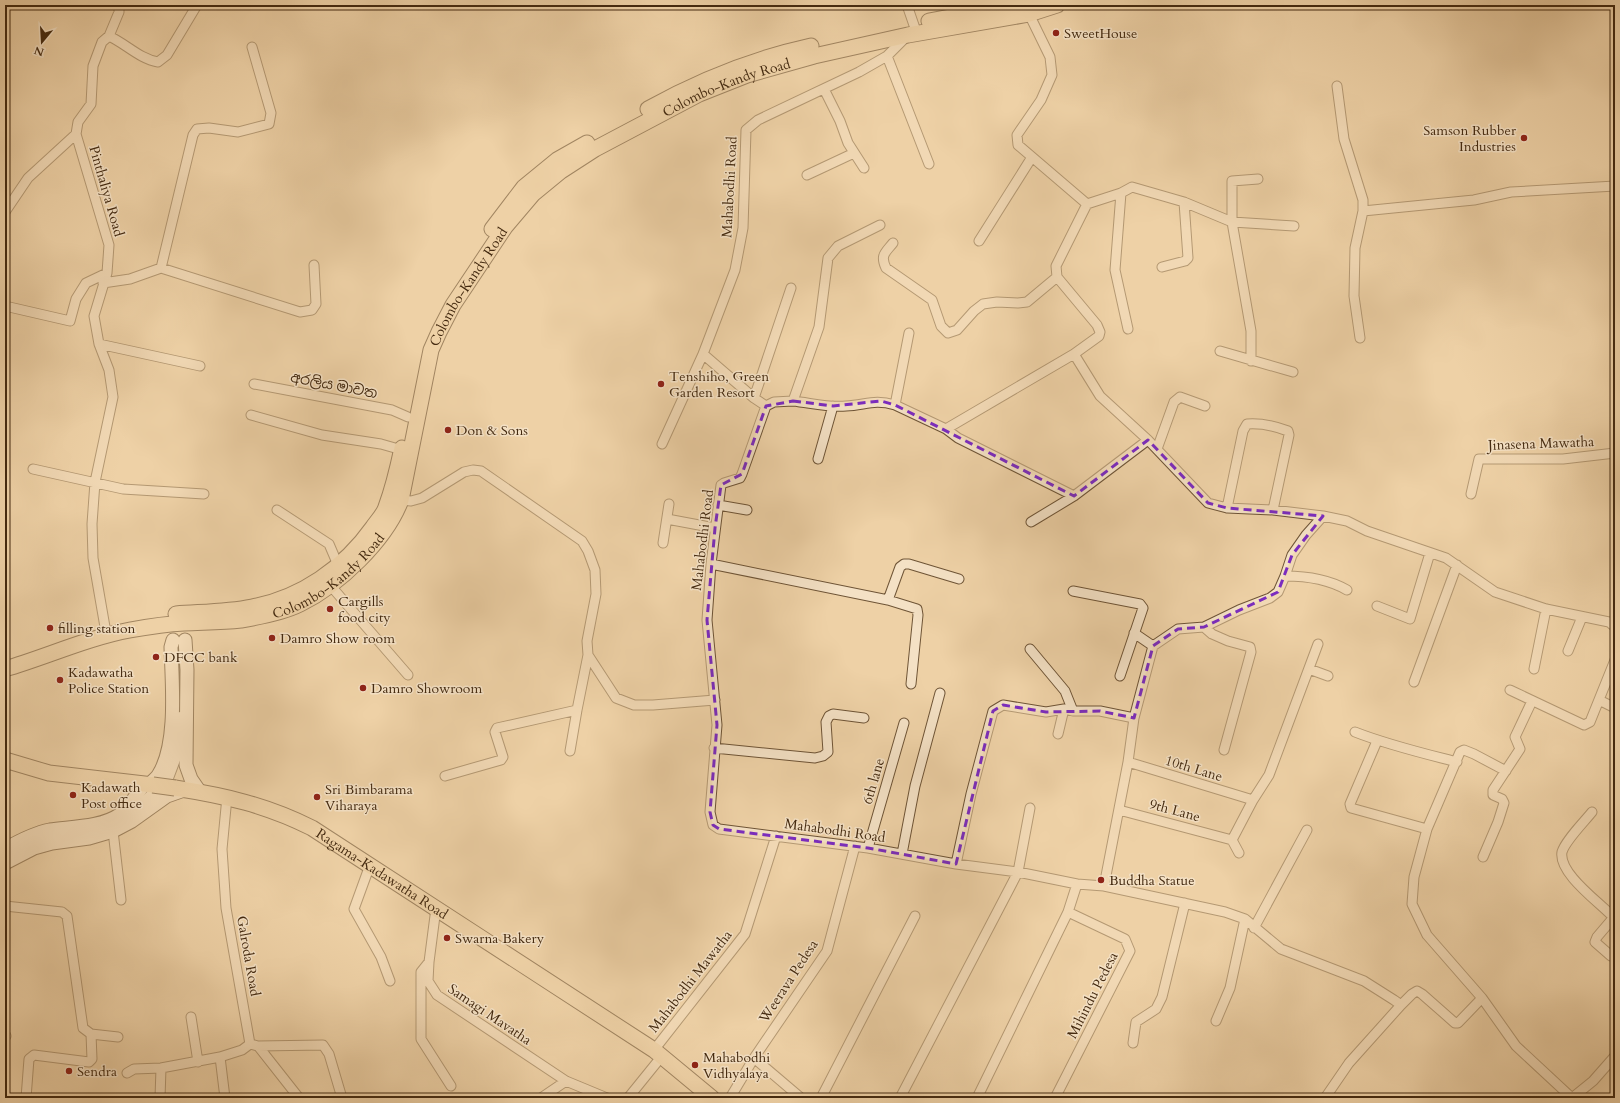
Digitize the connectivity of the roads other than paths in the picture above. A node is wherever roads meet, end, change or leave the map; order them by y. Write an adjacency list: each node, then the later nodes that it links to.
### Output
1 (119, 5): 8 (street, Pinthaliya Road)
2 (197, 5): 8 (street)
3 (907, 5): 7 (street)
4 (1014, 5): 7 (main road, Colombo-Kandy Road)
5 (1057, 5): 6 (main road, Colombo-Kandy Road)
6 (1029, 14): 7 (main road, Colombo-Kandy Road); 15 (street)
7 (913, 31): 10 (street, Mahabodhi Road); 57 (main road, Colombo-Kandy Road); 70 (main road, Colombo-Kandy Road)
8 (109, 36): 13 (street, Pinthaliya Road)
9 (252, 47): 33 (street)
10 (887, 56): 12 (street, Mahabodhi Road); 16 (street)
11 (1337, 86): 24 (street)
12 (824, 89): 14 (street); 44 (street, Mahabodhi Road)
13 (76, 134): 25 (street); 34 (street, Pinthaliya Road)
14 (854, 152): 17 (street); 18 (street)
15 (1032, 157): 23 (street); 29 (street)
16 (929, 164)
17 (864, 168)
18 (807, 175)
19 (1258, 180): 26 (street)
20 (1615, 186): 24 (street)
21 (1121, 193): 22 (street); 23 (street); 39 (street)
22 (1184, 202): 26 (street); 32 (street)
23 (1087, 204): 35 (street)
24 (1363, 211): 41 (street)
25 (5, 212)
26 (1232, 222): 28 (street); 46 (street)
27 (880, 224): 51 (street)
28 (1294, 226)
29 (979, 241)
30 (893, 243): 35 (street)
31 (314, 265): 33 (street)
32 (1162, 267)
33 (161, 268): 36 (street)
34 (107, 273): 36 (street, Pinthaliya Road); 38 (street)
35 (1058, 277): 45 (street)
36 (103, 283): 42 (street, Pinthaliya Road)
37 (791, 288): 50 (street)
38 (5, 306)
39 (1128, 329)
40 (909, 333): 52 (street)
41 (1360, 338)
42 (99, 344): 47 (street); 66 (street, Pinthaliya Road)
43 (1220, 351): 46 (street)
44 (703, 354): 50 (street); 60 (street, Mahabodhi Road)
45 (1074, 354): 58 (street); 59 (street)
46 (1251, 361): 48 (street)
47 (200, 366)
48 (1293, 372)
49 (254, 384): 57 (street, අරලිය මාවත)
50 (754, 398): 53 (street)
51 (793, 401): 53 (street); 54 (street)
52 (895, 405): 54 (street); 58 (street)
53 (766, 406): 72 (street, Mahabodhi Road)
54 (833, 406): 64 (street)
55 (1206, 406): 61 (street)
56 (251, 415): 62 (street)
57 (408, 416): 62 (main road, Colombo-Kandy Road)
58 (946, 429): 69 (street)
59 (1148, 440): 61 (street); 69 (street)
60 (662, 444)
61 (1157, 449): 73 (street)
62 (402, 450): 84 (main road, Colombo-Kandy Road)
63 (1615, 453): 68 (street, Jinasena Mawatha)
64 (818, 459)
65 (33, 469): 66 (street)
66 (95, 482): 67 (street); 97 (street, Pinthaliya Road)
67 (204, 494)
68 (1471, 494)
69 (1074, 496): 79 (street)
70 (401, 500): 88 (main road, Colombo-Kandy Road); 105 (street)
71 (669, 504): 78 (street)
72 (718, 505): 75 (street); 80 (street, Mahabodhi Road)
73 (1227, 508): 76 (street); 76 (street)
74 (277, 510): 84 (street)
75 (747, 510)
76 (1273, 510): 77 (street)
77 (1323, 516): 82 (street); 86 (street)
78 (667, 519): 80 (street); 81 (street)
79 (1031, 522)
80 (715, 528): 83 (street, Mahabodhi Road)
81 (663, 544)
82 (1430, 553): 85 (street); 92 (street)
83 (711, 564): 91 (street); 118 (street, Mahabodhi Road)
84 (338, 565): 95 (main road, Colombo-Kandy Road)
85 (1457, 565): 93 (street); 114 (street)
86 (1285, 576): 89 (street); 98 (street)
87 (959, 579): 91 (street)
88 (330, 585): 95 (main road, Colombo-Kandy Road); 111 (street)
89 (1347, 590)
90 (1073, 591): 99 (street)
91 (888, 600): 115 (street)
92 (1377, 606)
93 (1546, 609): 94 (street); 110 (street)
94 (1582, 617): 96 (street); 104 (street)
95 (176, 619): 97 (main road, Colombo-Kandy Road); 100 (street); 108 (main road, Colombo-Kandy Road)
96 (1615, 626)
97 (105, 627): 106 (main road, Colombo-Kandy Road)
98 (1204, 627): 102 (street); 131 (street)
99 (1134, 634): 102 (street); 112 (street)
100 (179, 640): 138 (main road); 140 (main road); 156 (street)
101 (1318, 644): 109 (street)
102 (1153, 646): 125 (street)
103 (1030, 649): 123 (street)
104 (1568, 651)
105 (588, 655): 118 (street); 122 (street)
106 (5, 659)
107 (1615, 660): 119 (street)
108 (5, 669)
109 (1309, 669): 113 (street); 142 (street)
110 (1534, 669)
111 (408, 675)
112 (1120, 676)
113 (1328, 676)
114 (1414, 682)
115 (911, 684)
116 (1510, 690): 120 (street)
117 (940, 693): 155 (street)
118 (715, 700): 130 (street, Mahabodhi Road)
119 (1600, 700): 120 (street); 121 (street)
120 (1532, 701): 136 (street)
121 (1615, 708)
122 (577, 710): 132 (street); 137 (street)
123 (1068, 710): 125 (street); 128 (street); 160 (street)
124 (864, 718): 130 (street)
125 (1134, 718): 134 (street)
126 (904, 722): 152 (street, 6th lane)
127 (1355, 732): 129 (street)
128 (1058, 734)
129 (1377, 741): 135 (street); 146 (street)
130 (714, 748): 149 (street, Mahabodhi Road)
131 (1224, 750)
132 (570, 751)
133 (5, 760): 138 (main road, Ragama-Kadawatha Road)
134 (1128, 762): 142 (street, 10th Lane); 144 (street)
135 (1457, 762): 136 (street); 146 (street)
136 (1506, 770): 157 (street)
137 (444, 776)
138 (149, 785): 139 (main road, Ragama-Kadawatha Road, bridge); 153 (main road)
139 (179, 789): 140 (main road, Ragama-Kadawatha Road); 148 (main road)
140 (200, 792): 141 (main road, Ragama-Kadawatha Road)
141 (228, 797): 159 (main road, Ragama-Kadawatha Road); 183 (street, Galroda Road)
142 (1253, 800): 150 (street)
143 (1030, 808): 161 (street)
144 (1119, 810): 150 (street, 9th Lane); 163 (street)
145 (1592, 812): 170 (street)
146 (1427, 829): 176 (street)
147 (1307, 830): 172 (street)
148 (113, 831): 158 (main road); 164 (street)
149 (776, 836): 151 (street, Mahabodhi Road); 184 (street, Mahabodhi Mawatha)
150 (1228, 839): 154 (street)
151 (855, 846): 152 (street, Mahabodhi Road); 186 (street, Weerava Pedesa)
152 (868, 848): 155 (street, Mahabodhi Road)
153 (5, 849)
154 (1239, 853)
155 (902, 854): 160 (street, Mahabodhi Road)
156 (5, 857)
157 (1483, 857)
158 (5, 863)
159 (370, 864): 167 (main road, Ragama-Kadawatha Road); 175 (street)
160 (956, 864): 161 (street, Mahabodhi Road)
161 (1018, 872): 162 (street, Mahabodhi Road); 205 (street)
162 (1077, 884): 163 (street, Mahabodhi Road); 168 (street)
163 (1104, 886): 165 (street, Mahabodhi Road)
164 (121, 900)
165 (1185, 903): 171 (street, Mahabodhi Road); 182 (street)
166 (5, 906): 180 (street)
167 (436, 908): 174 (street, Samagi Mavatha); 184 (main road, Ragama-Kadawatha Road)
168 (1068, 912): 206 (street); 207 (street, Mihindu Pedesa)
169 (915, 916): 204 (street)
170 (1614, 918): 173 (street)
171 (1245, 919): 172 (street); 179 (street)
172 (1254, 928): 177 (street)
173 (1611, 956)
174 (429, 962): 191 (street, Samagi Mavatha); 192 (street)
175 (390, 981)
176 (1482, 998): 177 (street); 209 (street)
177 (1401, 1005): 208 (street)
178 (191, 1017): 187 (street)
179 (1216, 1021)
180 (91, 1034): 181 (street); 193 (street)
181 (118, 1037)
182 (1133, 1043)
183 (254, 1045): 185 (street); 196 (street); 197 (street)
184 (658, 1053): 200 (street, Mahabodhi Mawatha); 201 (main road, Ragama-Kadawatha Road)
185 (220, 1056): 187 (street); 195 (street)
186 (754, 1058): 202 (street, Weerava Pedesa); 203 (street)
187 (198, 1062): 189 (street)
188 (1613, 1063): 209 (street)
189 (162, 1068): 190 (street); 194 (street)
190 (128, 1073)
191 (566, 1081): 198 (street); 199 (street, Samagi Mavatha)
192 (451, 1086)
193 (26, 1098)
194 (160, 1098)
195 (225, 1098)
196 (299, 1098)
197 (342, 1098)
198 (541, 1098)
199 (607, 1098)
200 (628, 1098)
201 (712, 1098)
202 (730, 1098)
203 (802, 1098)
204 (820, 1098)
205 (900, 1098)
206 (977, 1098)
207 (1056, 1098)
208 (1325, 1098)
209 (1572, 1098)

